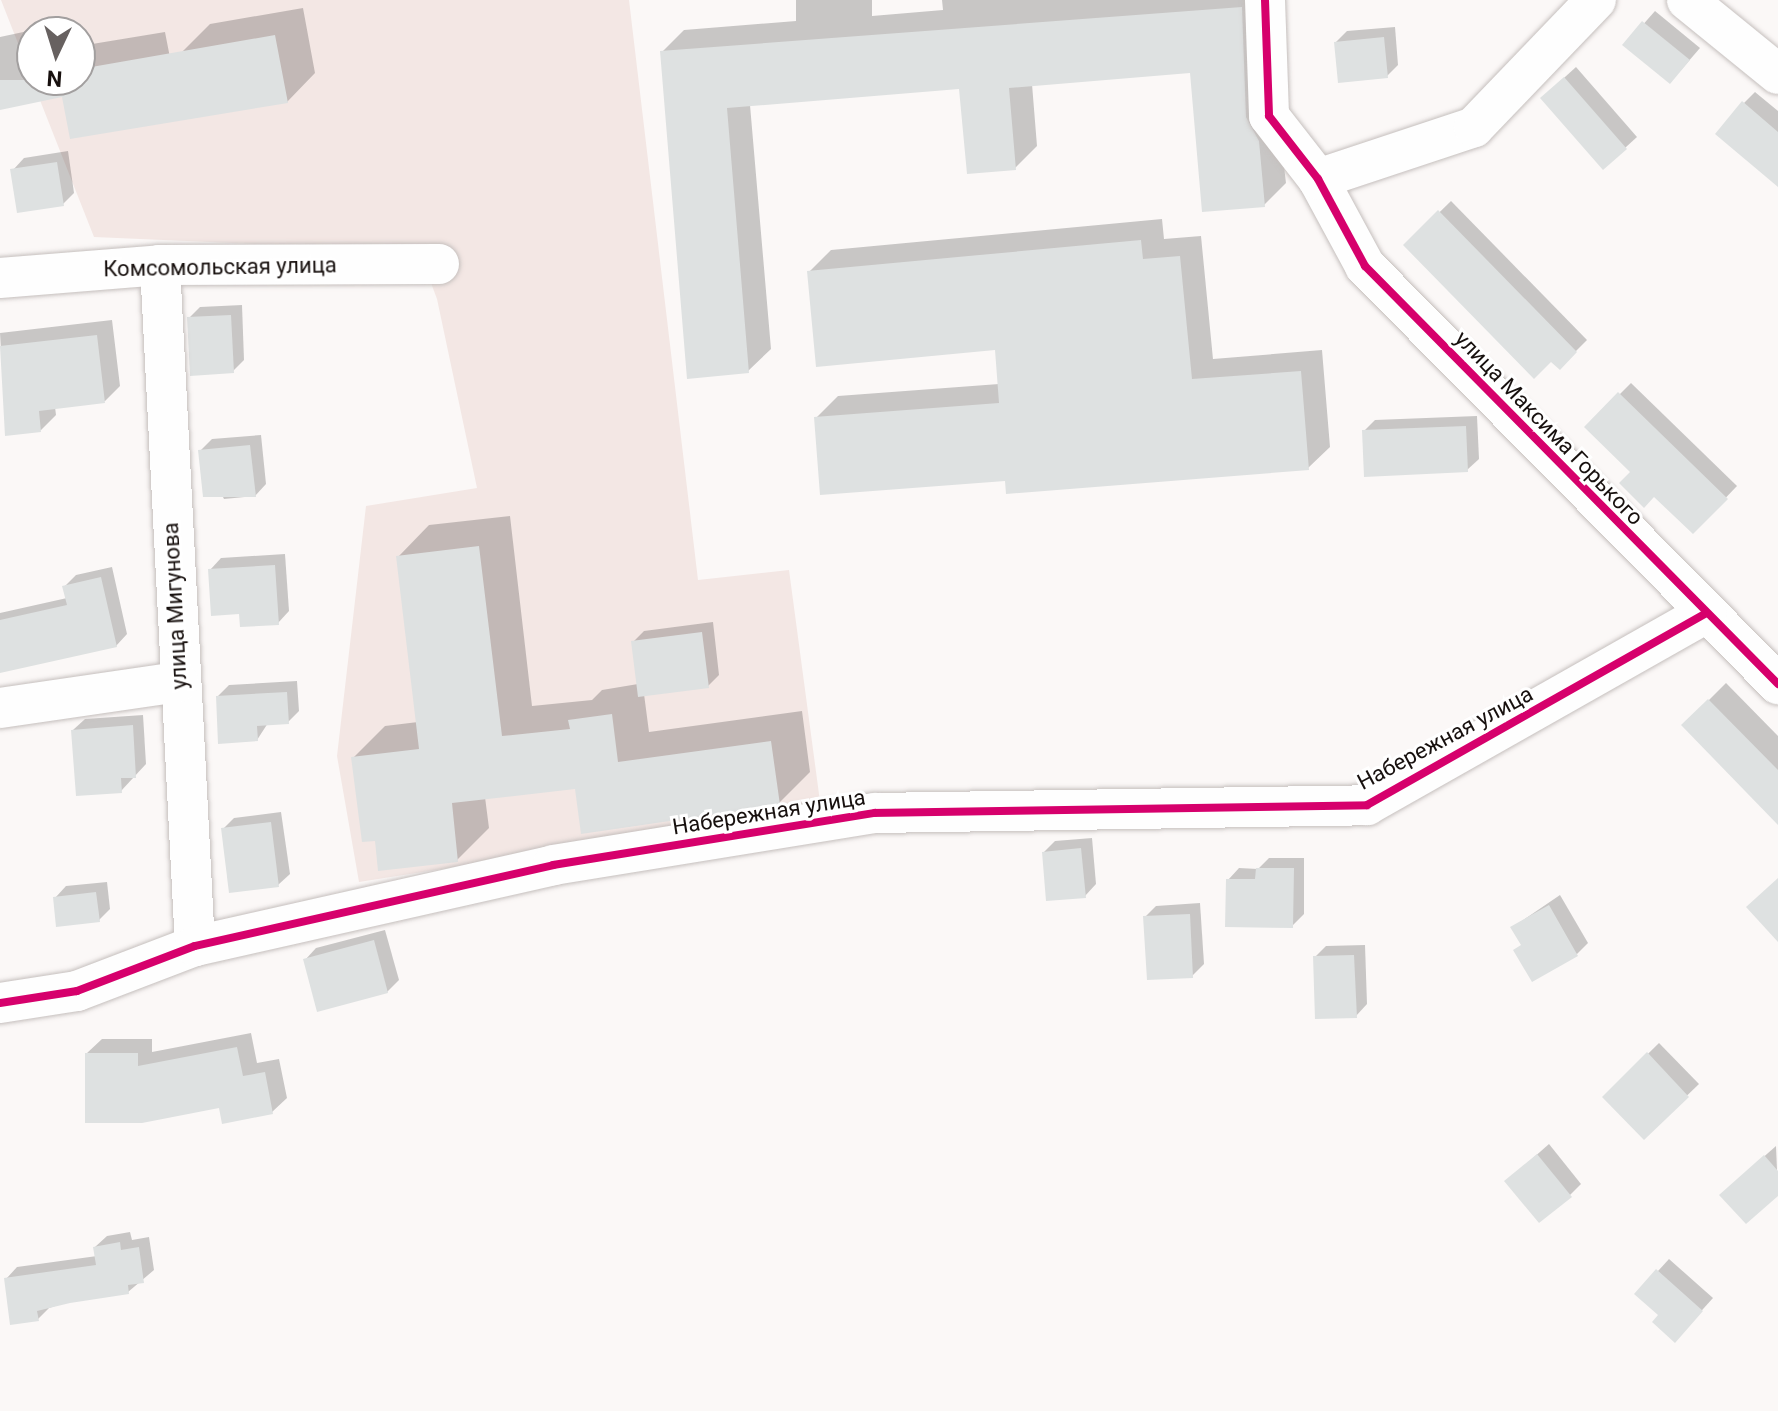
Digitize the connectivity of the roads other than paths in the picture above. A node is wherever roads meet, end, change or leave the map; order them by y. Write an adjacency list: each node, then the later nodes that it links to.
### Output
1 (1265, 0): 5 (street, улица Максима Горького)
2 (1596, 0): 5 (street)
3 (1687, 0): 4 (street)
4 (1778, 74)
5 (1318, 179): 9 (street, улица Максима Горького)
6 (439, 264): 7 (street, Комсомольская улица)
7 (160, 265): 8 (street, Комсомольская улица); 10 (street, улица Мигунова)
8 (0, 278)
9 (1706, 613): 11 (street, улица Максима Горького); 13 (street, Набережная улица)
10 (178, 682): 12 (street); 13 (street, улица Мигунова)
11 (1778, 684)
12 (0, 708)
13 (195, 946): 14 (street, Набережная улица)
14 (0, 1003)

